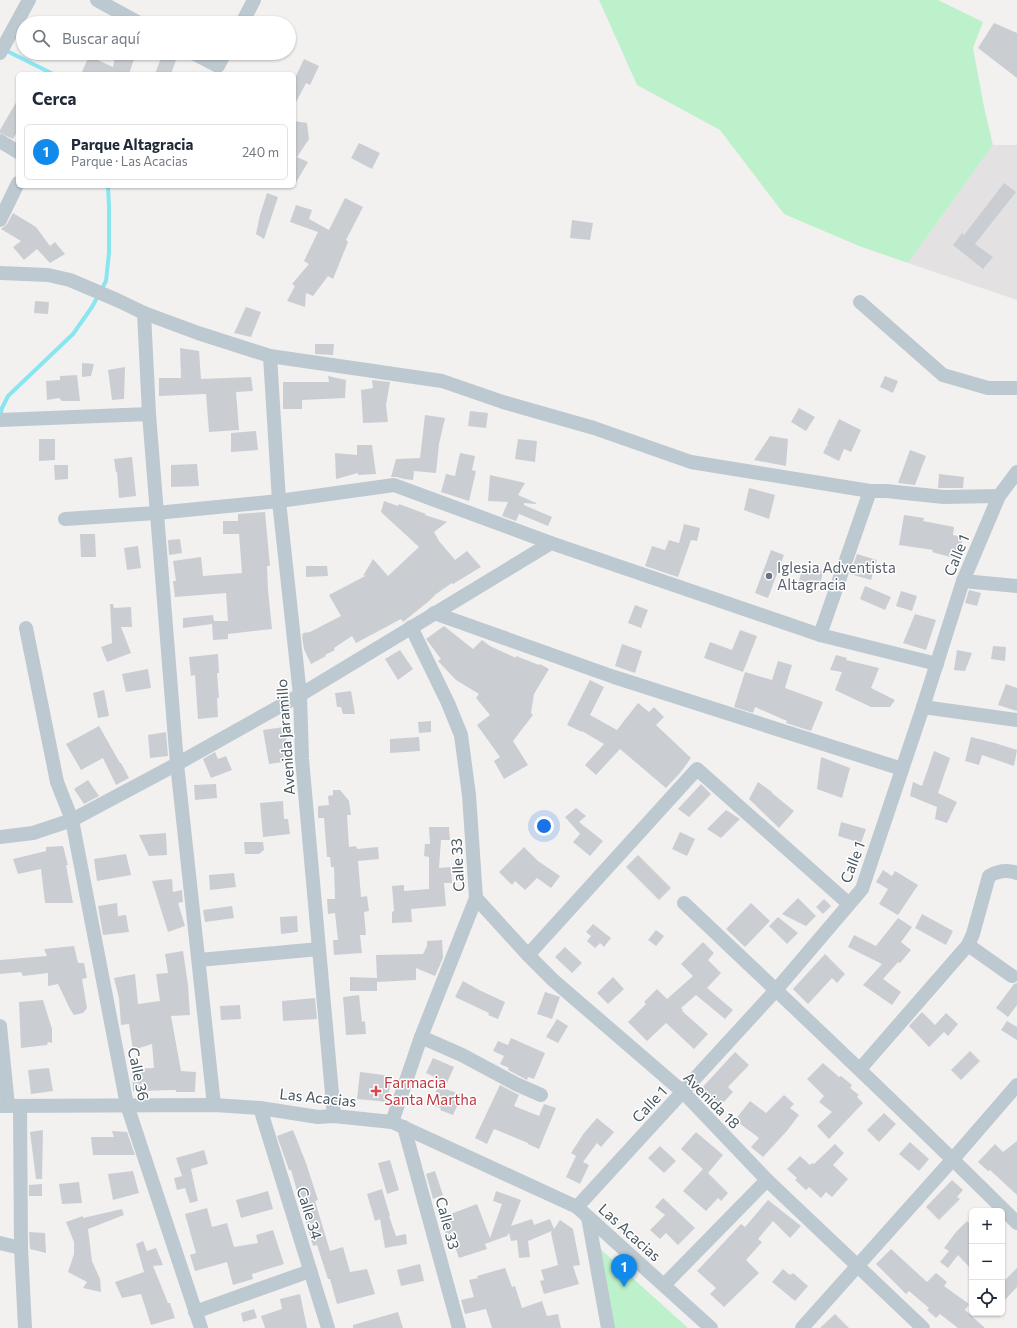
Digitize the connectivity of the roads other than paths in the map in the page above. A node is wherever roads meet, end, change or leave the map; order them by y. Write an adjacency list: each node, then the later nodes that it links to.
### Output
1 (29, 0): 4 (street)
2 (97, 0): 5 (street)
3 (254, 0): 6 (street)
4 (20, 16)
5 (126, 16)
6 (246, 16)
7 (16, 24): 8 (street)
8 (3, 47)
9 (206, 60): 10 (street)
10 (221, 60)
11 (0, 141): 12 (street)
12 (16, 151)
13 (16, 186): 14 (street)
14 (0, 220)
15 (0, 273): 17 (street)
16 (860, 302): 19 (street)
17 (144, 313): 18 (street); 20 (street)
18 (270, 356): 23 (street); 25 (street, Avenida Jaramillo)
19 (1017, 388)
20 (149, 414): 21 (street); 26 (street)
21 (4, 420)
22 (1017, 472): 24 (street, Calle 1)
23 (870, 491): 24 (street); 34 (street)
24 (999, 496): 29 (street, Calle 1)
25 (279, 501): 26 (street); 28 (street); 36 (street, Avenida Jaramillo)
26 (156, 513): 27 (street); 39 (street)
27 (65, 518)
28 (551, 543): 31 (street); 34 (street)
29 (963, 581): 30 (street); 35 (street, Calle 1)
30 (1017, 586)
31 (434, 613): 32 (street); 40 (street)
32 (411, 627): 36 (street); 44 (street, Calle 33)
33 (26, 628): 41 (street, Calle 36)
34 (820, 635): 35 (street)
35 (937, 664): 37 (street, Calle 1)
36 (300, 695): 39 (street); 48 (street, Avenida Jaramillo)
37 (923, 707): 38 (street); 40 (street, Calle 1)
38 (1017, 720)
39 (177, 764): 41 (street); 50 (street)
40 (902, 769): 46 (street, Calle 1)
41 (72, 820): 42 (street); 59 (street, Calle 36)
42 (0, 837)
43 (1017, 873): 47 (street)
44 (476, 898): 49 (street, Avenida 18); 54 (street, Calle 33)
45 (684, 903): 52 (street)
46 (849, 904): 49 (street); 52 (street, Calle 1)
47 (968, 945): 51 (street); 55 (street)
48 (319, 949): 50 (street); 63 (street, Avenida Jaramillo)
49 (528, 955): 57 (street, Avenida 18)
50 (198, 960): 60 (street)
51 (1012, 976)
52 (776, 990): 55 (street); 57 (street, Calle 1)
53 (0, 1026): 61 (street)
54 (422, 1037): 58 (street); 64 (street, Calle 33)
55 (860, 1069): 65 (street)
56 (1017, 1085): 65 (street)
57 (682, 1092): 66 (street, Avenida 18); 67 (street, Calle 1)
58 (541, 1095)
59 (127, 1105): 60 (street, Las Acacias); 61 (street, Las Acacias); 75 (street, Calle 36)
60 (214, 1105): 62 (street, Las Acacias)
61 (9, 1106): 71 (street)
62 (260, 1108): 63 (street, Las Acacias); 73 (street, Calle 34)
63 (334, 1116): 64 (street, Las Acacias)
64 (398, 1124): 67 (street, Las Acacias); 79 (street, Calle 33)
65 (953, 1159): 69 (street); 72 (street)
66 (767, 1180): 72 (street, Avenida 18); 74 (street)
67 (577, 1207): 68 (street, Las Acacias)
68 (588, 1217): 74 (street, Las Acacias); 80 (street)
69 (1017, 1223)
70 (0, 1243): 71 (street)
71 (21, 1248): 76 (street)
72 (858, 1266): 82 (street); 83 (street, Avenida 18)
73 (310, 1271): 75 (street); 78 (street, Calle 34)
74 (664, 1285): 81 (street, Las Acacias)
75 (195, 1312): 77 (street, Calle 36)
76 (25, 1328)
77 (201, 1328)
78 (328, 1328)
79 (459, 1328)
80 (608, 1328)
81 (712, 1328)
82 (802, 1328)
83 (923, 1328)

